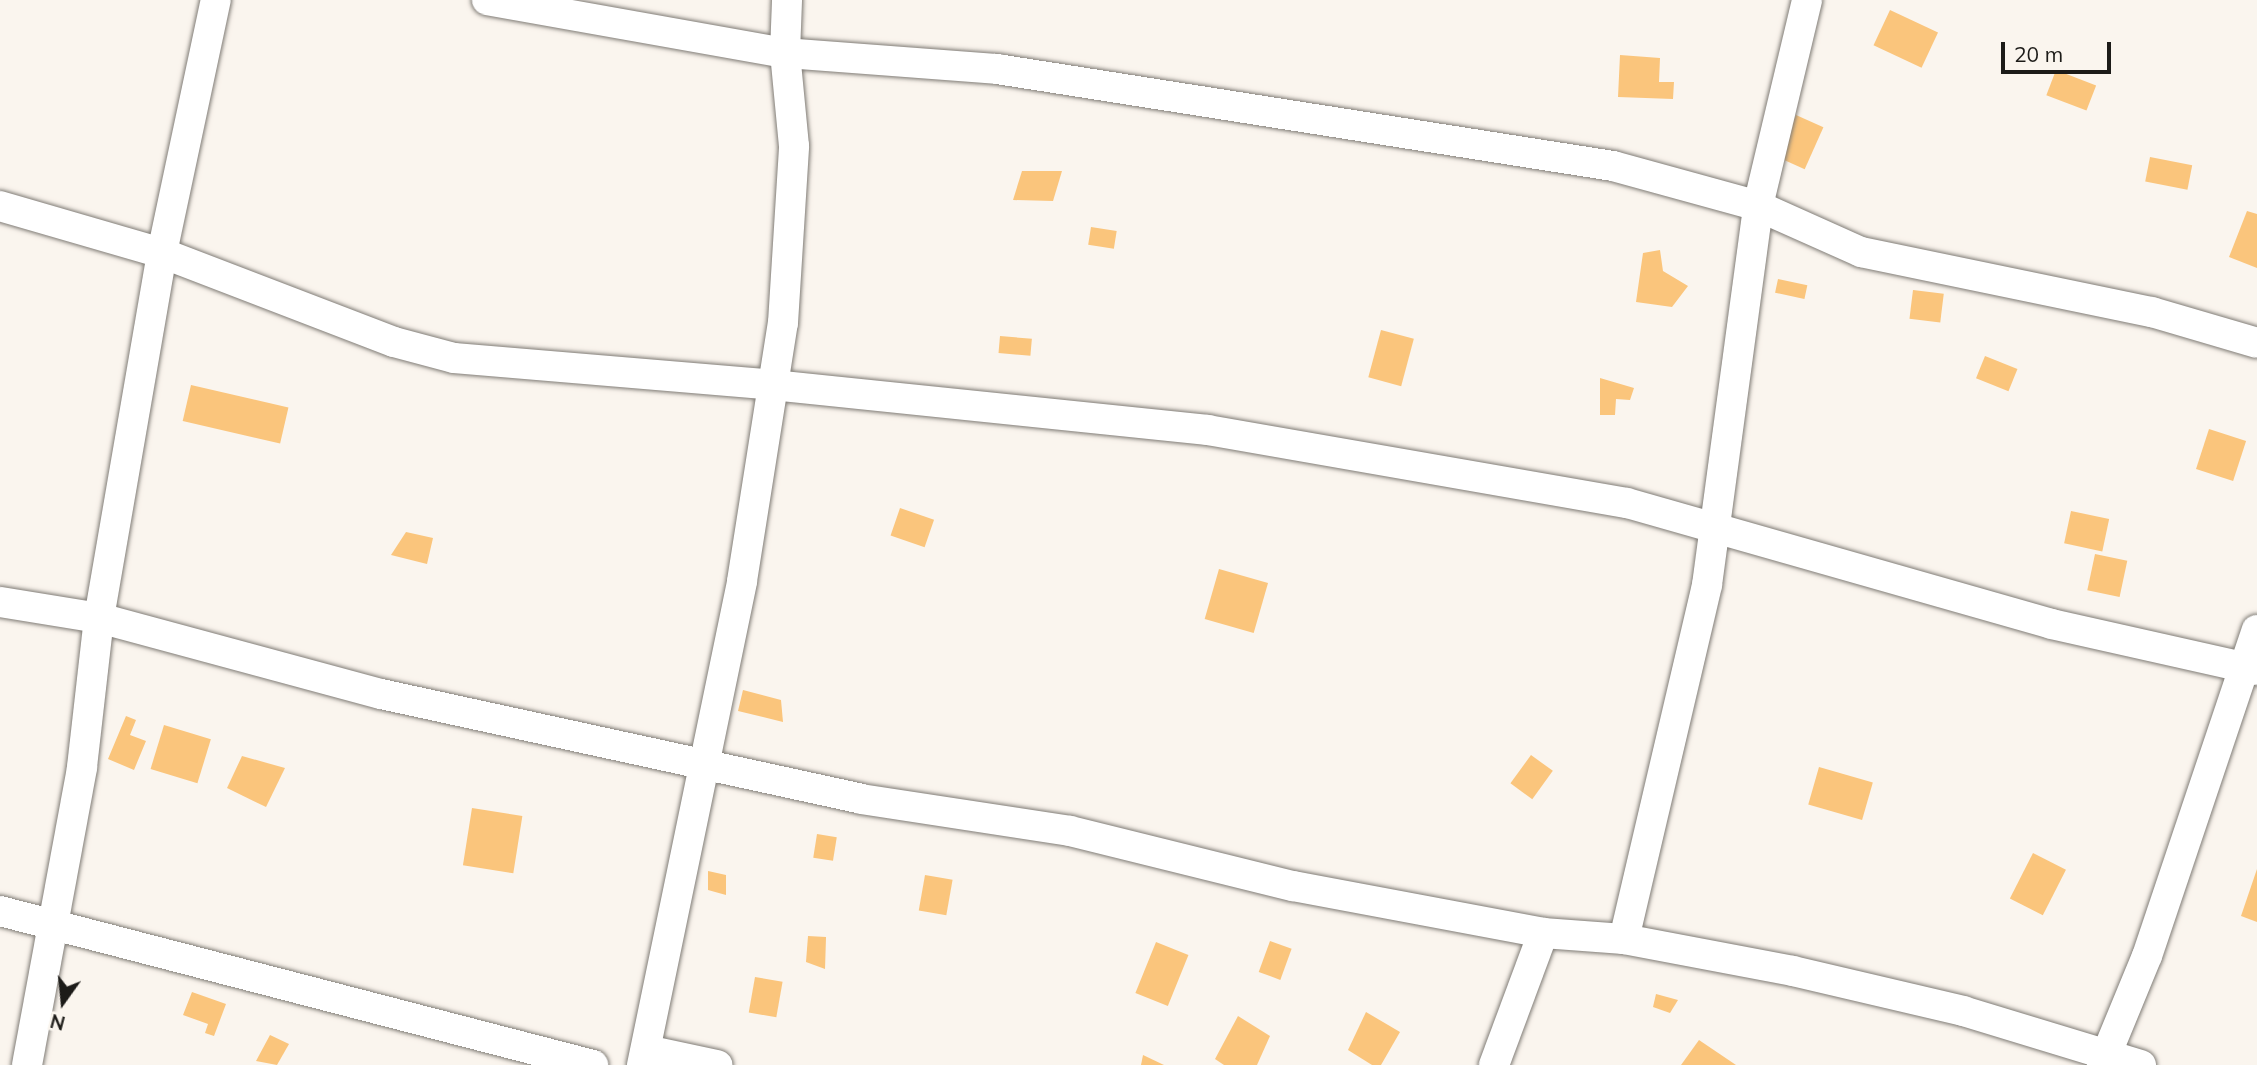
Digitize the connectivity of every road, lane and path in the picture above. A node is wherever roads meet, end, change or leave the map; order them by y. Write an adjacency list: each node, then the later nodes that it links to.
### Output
1 (216, 0): 8 (street)
2 (487, 0): 5 (street)
3 (788, 0): 5 (street)
4 (1807, 0): 7 (street)
5 (785, 53): 7 (street); 10 (street)
6 (0, 206): 8 (street)
7 (1758, 206): 9 (street); 11 (street)
8 (162, 253): 10 (street); 13 (street)
9 (2257, 343)
10 (773, 385): 11 (street); 16 (street)
11 (1714, 530): 15 (street); 20 (street)
12 (0, 602): 13 (street)
13 (99, 618): 16 (street); 18 (street)
14 (2257, 630): 15 (street)
15 (2251, 669): 22 (street)
16 (705, 766): 19 (street); 21 (street)
17 (0, 911): 18 (street)
18 (54, 925): 23 (street); 24 (street)
19 (1543, 933): 20 (street); 26 (street)
20 (1624, 939): 22 (street)
21 (644, 1057): 25 (street)
22 (2104, 1059): 27 (street)
23 (27, 1065)
24 (593, 1065)
25 (718, 1065)
26 (1494, 1065)
27 (2141, 1065)

